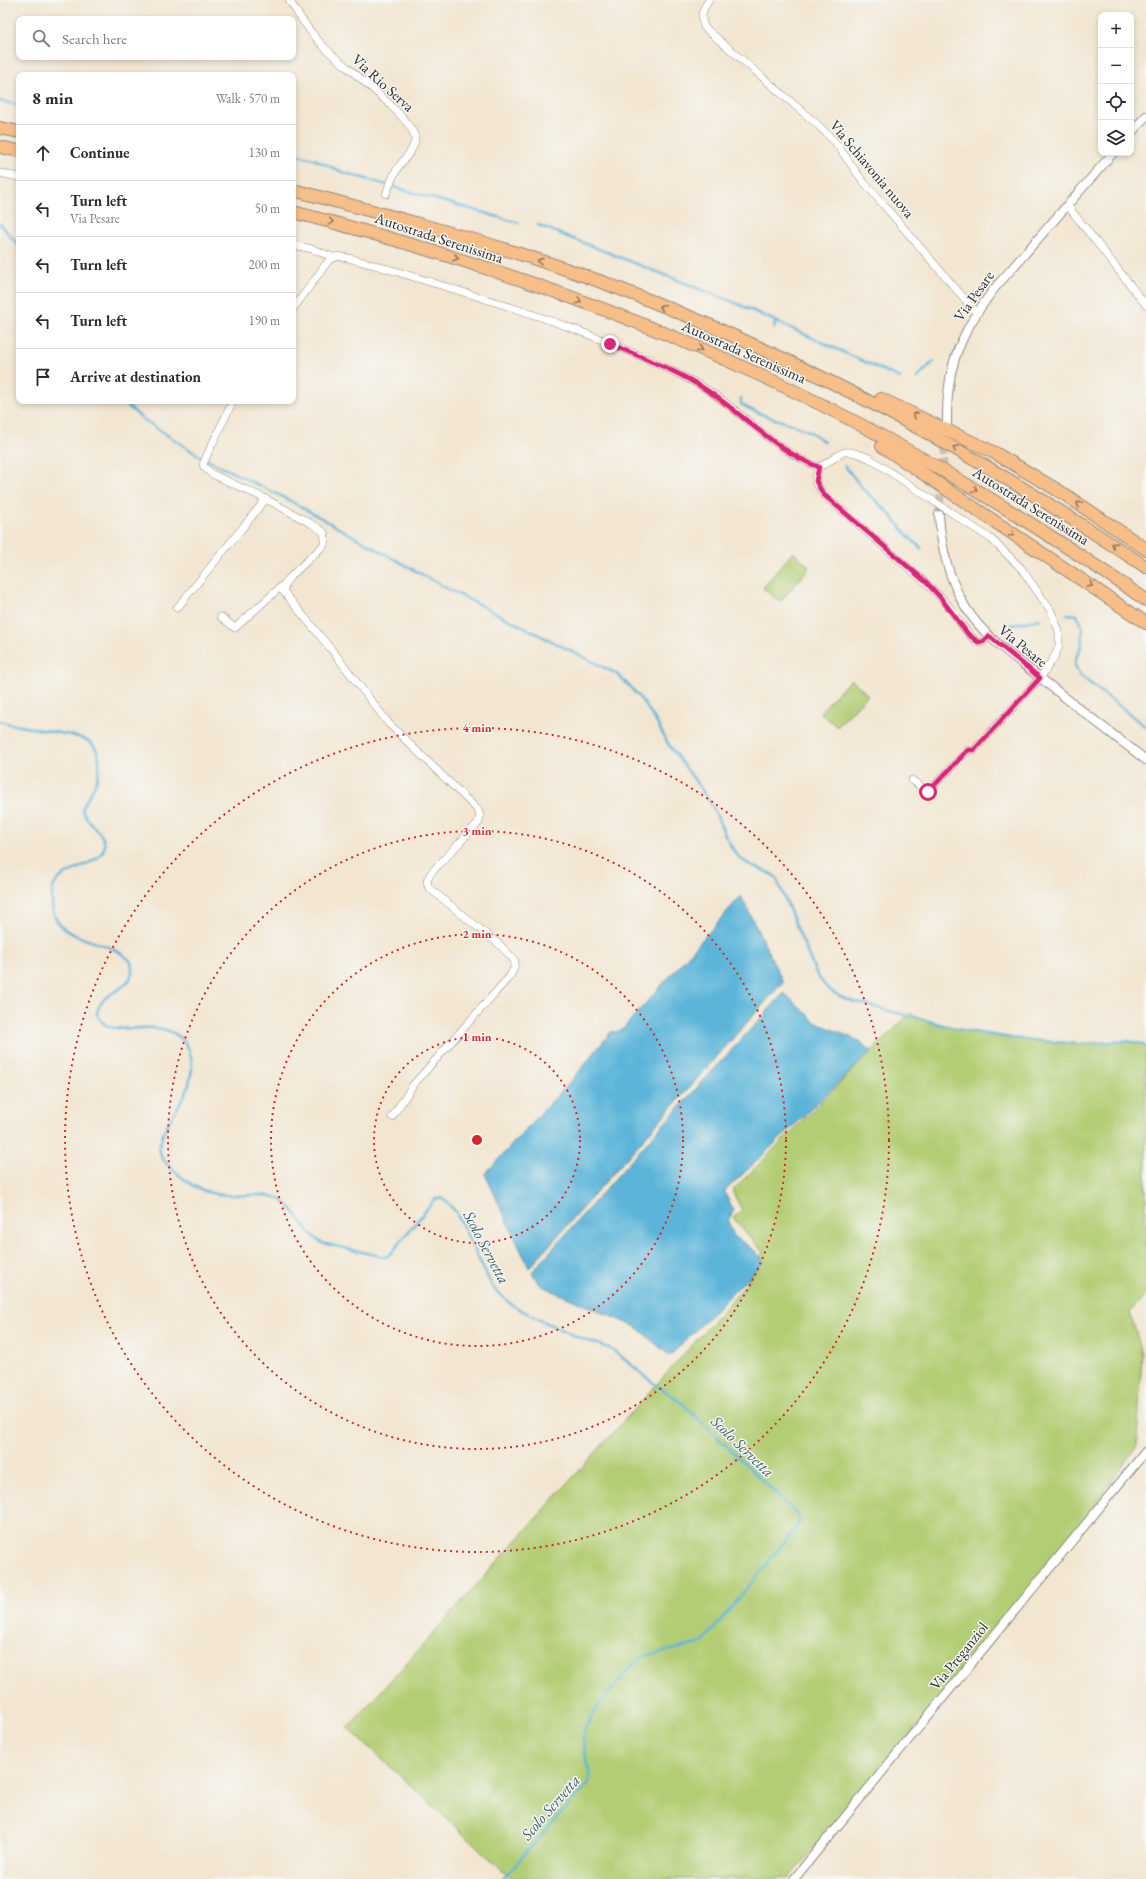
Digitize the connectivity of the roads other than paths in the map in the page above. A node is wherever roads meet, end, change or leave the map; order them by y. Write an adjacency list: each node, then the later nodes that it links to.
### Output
1 (290, 0): 13 (street, Via Rio Serva)
2 (709, 0): 20 (street, Via Schiavonia nuova)
3 (1146, 116): 5 (street)
4 (0, 128): 6 (highway)
5 (1134, 130)
6 (16, 131)
7 (0, 147): 8 (highway)
8 (16, 150)
9 (1110, 156): 14 (street, Via Pesare)
10 (0, 173): 11 (street)
11 (16, 176)
12 (296, 191): 21 (highway, Autostrada Serenissima, one-way to 12)
13 (387, 192)
14 (1067, 205): 19 (street); 20 (street, Via Pesare)
15 (296, 213): 22 (highway, Autostrada Serenissima, one-way to 22)
16 (296, 246): 17 (street)
17 (333, 257): 18 (street); 25 (street)
18 (296, 305)
19 (1146, 305)
20 (976, 312): 24 (street, Via Pesare)
21 (784, 360): 28 (highway, one-way to 21); 29 (highway, Autostrada Serenissima, one-way to 21)
22 (806, 397): 31 (highway, Autostrada Serenissima, one-way to 31); 34 (highway, one-way to 34)
23 (232, 404): 26 (street)
24 (947, 423)
25 (819, 467): 35 (street); 36 (street)
26 (266, 499): 30 (street); 32 (street)
27 (939, 515): 35 (street, Via Pesare)
28 (1146, 549)
29 (1146, 567)
30 (286, 582): 33 (street); 39 (street)
31 (1146, 600)
32 (177, 608)
33 (221, 617)
34 (1146, 623)
35 (989, 636): 36 (street, Via Pesare)
36 (1040, 678): 37 (street, Via Pesare); 38 (street)
37 (1146, 760)
38 (912, 780)
39 (392, 1117)
40 (1146, 1451): 41 (street, Via Preganziol)
41 (794, 1879)

